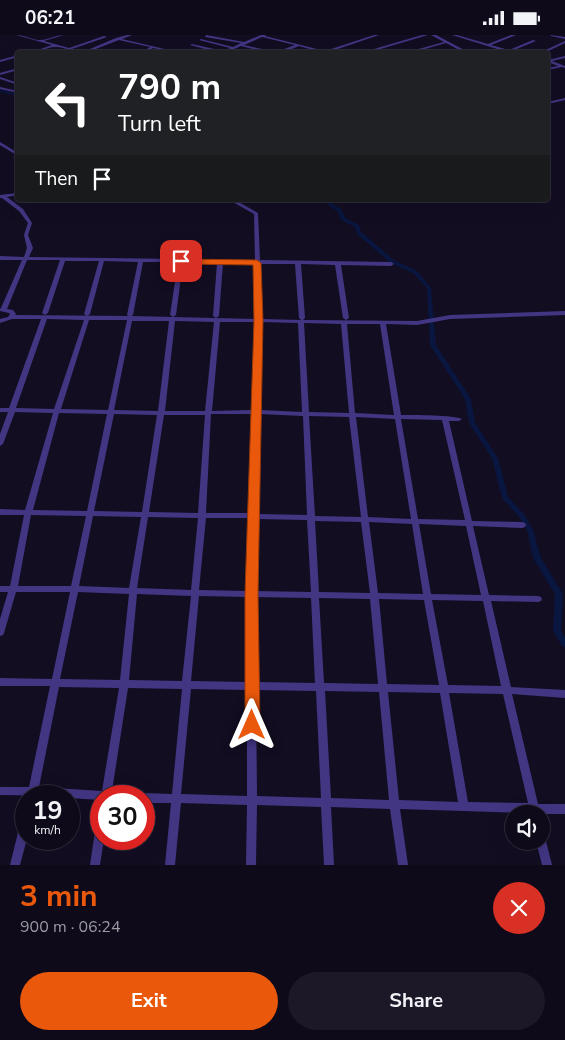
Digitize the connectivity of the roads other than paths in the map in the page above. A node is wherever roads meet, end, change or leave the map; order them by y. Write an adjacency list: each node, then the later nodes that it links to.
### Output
1 (18, 35): 14 (street)
2 (32, 35): 14 (street)
3 (62, 35): 20 (street)
4 (130, 35): 18 (street)
5 (263, 35): 24 (street); 27 (street)
6 (377, 35): 43 (street)
7 (426, 35): 44 (street)
8 (433, 35): 22 (street)
9 (454, 35): 16 (street)
10 (475, 35): 16 (street)
11 (514, 35): 28 (street)
12 (552, 35): 17 (street)
13 (206, 36): 24 (street)
14 (26, 37): 20 (street)
15 (105, 37): 31 (street)
16 (465, 38): 28 (street)
17 (565, 38)
18 (116, 39): 29 (street); 32 (street)
19 (201, 40): 30 (street)
20 (41, 41): 25 (street)
21 (534, 41): 48 (street)
22 (446, 42): 33 (street); 45 (street)
23 (565, 42): 49 (street)
24 (243, 44): 30 (street); 40 (street)
25 (56, 45): 31 (street); 34 (street)
26 (192, 45): 38 (street)
27 (300, 45): 41 (street); 42 (street)
28 (488, 45): 47 (street)
29 (154, 47): 36 (street); 37 (street)
30 (234, 48): 39 (street)
31 (68, 49): 35 (street)
32 (92, 49)
33 (462, 49): 46 (street)
34 (40, 50)
35 (72, 50)
36 (147, 50)
37 (167, 50)
38 (213, 50)
39 (228, 50)
40 (265, 50)
41 (285, 50)
42 (319, 50)
43 (332, 50)
44 (372, 50)
45 (416, 50)
46 (459, 50)
47 (506, 50)
48 (512, 50)
49 (547, 50)
50 (15, 57): 52 (street)
51 (565, 57): 53 (street)
52 (0, 61)
53 (550, 61)
54 (550, 62): 55 (street)
55 (564, 66): 56 (street)
56 (550, 69)
57 (15, 70): 58 (street)
58 (0, 75)
59 (0, 78): 60 (street)
60 (15, 83)
61 (0, 88): 62 (street)
62 (15, 91)
63 (565, 99): 64 (street)
64 (550, 103)
65 (0, 143): 66 (street)
66 (15, 153)
67 (15, 194): 68 (street)
68 (1, 196): 71 (street)
69 (235, 202): 77 (street)
70 (0, 258): 71 (street)
71 (24, 259): 72 (street); 81 (street)
72 (63, 259): 73 (street); 84 (street)
73 (102, 260): 74 (street); 85 (street)
74 (141, 260): 75 (street); 86 (street)
75 (181, 261): 76 (street); 87 (street)
76 (220, 262): 77 (street); 88 (street)
77 (257, 263): 78 (street); 89 (street)
78 (298, 263): 79 (street); 90 (street)
79 (338, 263): 80 (street); 93 (street)
80 (391, 264)
81 (2, 310): 83 (street)
82 (565, 313): 91 (street)
83 (12, 315): 84 (street); 92 (street)
84 (45, 315): 85 (street); 96 (street)
85 (87, 316): 86 (street); 97 (street)
86 (130, 317): 87 (street); 98 (street)
87 (173, 317): 88 (street); 100 (street)
88 (217, 318): 89 (street); 101 (street)
89 (258, 319): 90 (street); 99 (street)
90 (301, 320): 93 (street); 102 (street)
91 (426, 320): 93 (street); 94 (street)
92 (0, 321)
93 (345, 321): 94 (street); 103 (street)
94 (383, 323): 104 (street)
95 (0, 410): 96 (street)
96 (11, 410): 97 (street); 107 (street)
97 (57, 410): 98 (street); 109 (street)
98 (111, 411): 100 (street); 110 (street)
99 (256, 412): 101 (street); 102 (street); 113 (street)
100 (161, 413): 101 (street); 111 (street)
101 (208, 413): 112 (street)
102 (306, 414): 103 (street); 114 (street)
103 (352, 415): 104 (street); 115 (street)
104 (397, 417): 105 (street); 116 (street)
105 (445, 418): 106 (street); 117 (street)
106 (459, 419)
107 (0, 444)
108 (0, 512): 109 (street)
109 (28, 513): 110 (street); 120 (street)
110 (89, 513): 111 (street); 121 (street)
111 (145, 515): 112 (street); 122 (street)
112 (202, 516): 113 (street); 123 (street)
113 (253, 516): 114 (street); 124 (street)
114 (311, 519): 115 (street); 126 (street)
115 (364, 519): 116 (street); 125 (street)
116 (414, 523): 117 (street); 127 (street)
117 (469, 524): 118 (street); 128 (street)
118 (522, 525)
119 (0, 589): 120 (street)
120 (13, 589): 121 (street); 130 (street)
121 (75, 589): 122 (street); 131 (street)
122 (134, 591): 123 (street); 133 (street)
123 (194, 593): 124 (street); 134 (street)
124 (252, 594): 126 (street); 135 (street)
125 (374, 595): 126 (street); 127 (street); 137 (street)
126 (317, 596): 136 (street)
127 (429, 598): 128 (street); 138 (street)
128 (485, 598): 129 (street); 139 (street)
129 (538, 599)
130 (0, 633)
131 (56, 681): 132 (street); 133 (street); 141 (street)
132 (0, 682)
133 (124, 684): 134 (street); 142 (street)
134 (186, 686): 135 (street); 146 (street)
135 (252, 687): 136 (street); 147 (street)
136 (321, 688): 137 (street); 148 (street)
137 (384, 689): 138 (street); 149 (street)
138 (445, 690): 139 (street); 151 (street)
139 (506, 690): 140 (street); 150 (street)
140 (565, 694)
141 (35, 785)
142 (108, 785)
143 (0, 791): 144 (street)
144 (15, 792)
145 (155, 798): 146 (street)
146 (175, 799): 147 (street); 160 (street)
147 (252, 800): 148 (street); 161 (street)
148 (326, 803): 149 (street); 162 (street)
149 (394, 803): 151 (street); 163 (street)
150 (533, 805)
151 (464, 807): 152 (street)
152 (505, 809)
153 (565, 809): 154 (street)
154 (550, 810)
155 (19, 850): 158 (street)
156 (97, 850): 159 (street)
157 (543, 850): 164 (street)
158 (15, 865)
159 (95, 865)
160 (170, 865)
161 (250, 865)
162 (329, 865)
163 (403, 865)
164 (547, 865)

